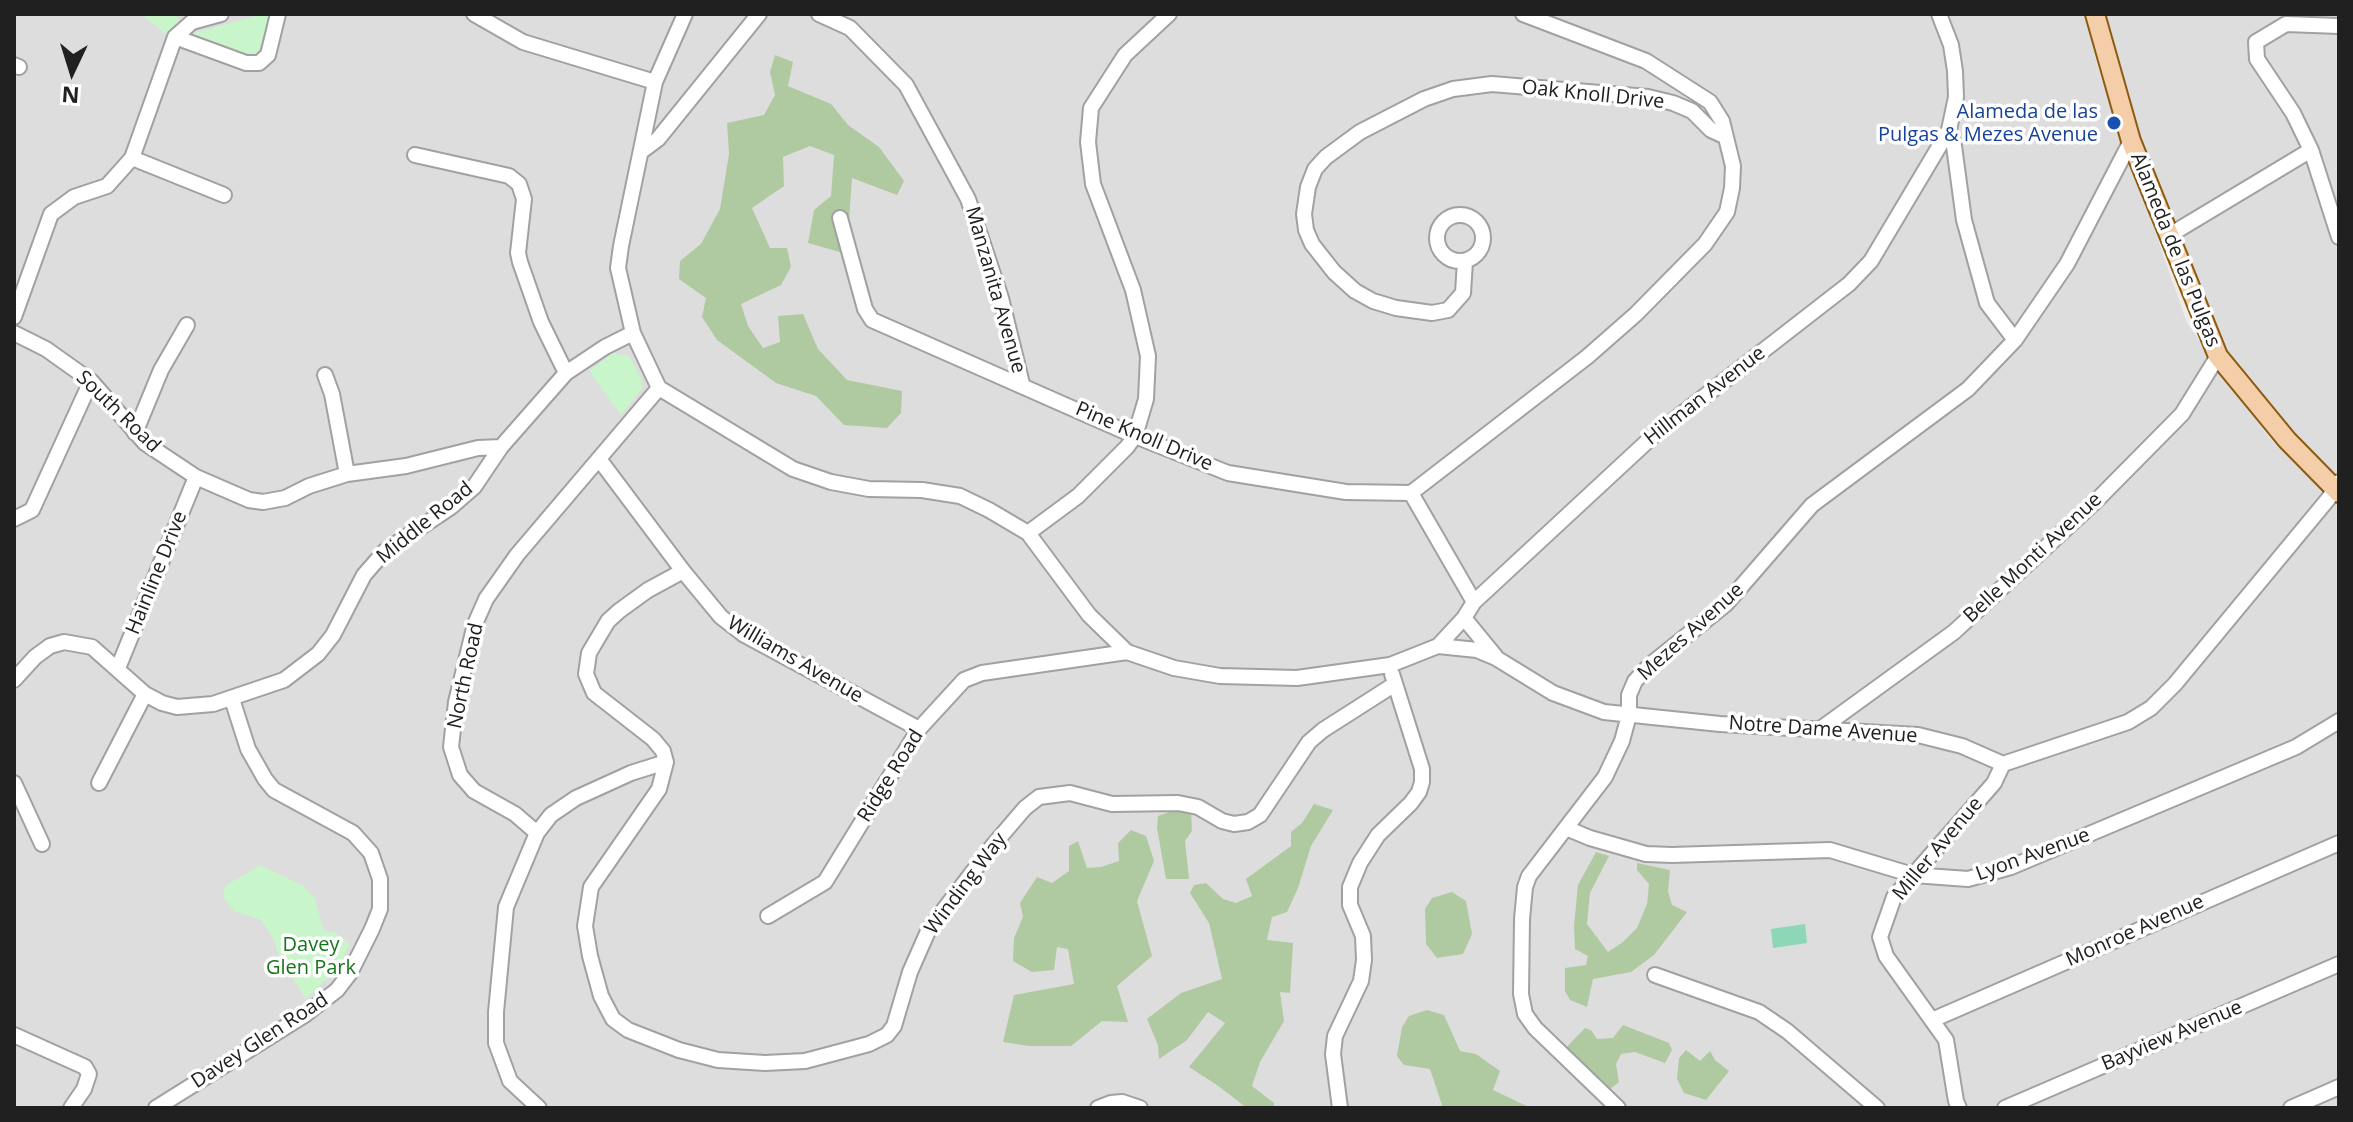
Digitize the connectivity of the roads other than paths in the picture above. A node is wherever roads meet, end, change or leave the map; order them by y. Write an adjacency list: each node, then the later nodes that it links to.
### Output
1 (221, 14): 12 (street)
2 (278, 14): 12 (street)
3 (474, 14): 13 (street)
4 (685, 14): 13 (street)
5 (759, 14): 18 (street)
6 (819, 14): 35 (street, Manzanita Avenue)
7 (1169, 14): 38 (street)
8 (1523, 14): 15 (street)
9 (1939, 14): 14 (street)
10 (2095, 14): 16 (main road, Alameda de las Pulgas)
11 (2339, 26): 17 (street)
12 (175, 37): 20 (street)
13 (655, 82): 18 (street)
14 (1949, 130): 30 (street); 48 (street, Hillman Avenue)
15 (1724, 136): 25 (street, Oak Knoll Drive); 44 (street)
16 (2131, 141): 23 (main road, Alameda de las Pulgas); 30 (street, Mezes Avenue)
17 (2311, 150): 23 (street); 24 (street)
18 (642, 151): 29 (street)
19 (415, 155): 32 (street)
20 (132, 158): 21 (street); 26 (street)
21 (224, 195)
22 (840, 218): 35 (street, Pine Knoll Drive)
23 (2168, 236): 31 (main road, Alameda de las Pulgas)
24 (2339, 237)
25 (1465, 261)
26 (14, 317)
27 (187, 325): 37 (street)
28 (14, 333): 34 (street, South Road)
29 (633, 333): 32 (street, Middle Road); 36 (street)
30 (2015, 340): 61 (street, Mezes Avenue)
31 (2218, 356): 43 (main road, Alameda de las Pulgas); 64 (street, Belle Monti Avenue)
32 (566, 373): 39 (street, Middle Road)
33 (325, 375): 41 (street)
34 (91, 381): 37 (street, South Road); 45 (street)
35 (1022, 384): 38 (street, Pine Knoll Drive)
36 (659, 388): 40 (street, North Road); 46 (street, Notre Dame Avenue)
37 (135, 433): 42 (street, South Road)
38 (1135, 436): 44 (street, Pine Knoll Drive); 46 (street)
39 (501, 447): 41 (street, South Road); 60 (street, Middle Road)
40 (599, 459): 47 (street, Williams Avenue); 70 (street, North Road)
41 (347, 474): 42 (street, South Road)
42 (196, 477): 56 (street, Hainline Drive)
43 (2338, 488): 66 (street)
44 (1411, 493): 48 (street)
45 (14, 519)
46 (1028, 533): 50 (street, Notre Dame Avenue)
47 (683, 571): 63 (street, Williams Avenue); 65 (street)
48 (1474, 602): 49 (street, Hillman Avenue)
49 (1464, 618): 51 (street, Hillman Avenue); 54 (street, Notre Dame Avenue)
50 (1100, 628): 52 (street, Notre Dame Avenue); 53 (street)
51 (1438, 646): 54 (street, Notre Dame Avenue); 55 (street, Notre Dame Avenue)
52 (1127, 652): 53 (street, Ridge Road); 55 (street, Notre Dame Avenue)
53 (1091, 656): 63 (street, Ridge Road)
54 (1496, 658): 61 (street, Notre Dame Avenue)
55 (1390, 665): 58 (street)
56 (118, 668): 57 (street, Middle Road); 59 (street, Middle Road)
57 (14, 680)
58 (1395, 684): 65 (street, Winding Way); 85 (street)
59 (145, 694): 60 (street, Middle Road); 68 (street)
60 (232, 699): 81 (street, Davey Glen Road)
61 (1629, 715): 64 (street, Notre Dame Avenue); 69 (street, Mezes Avenue)
62 (2339, 721): 73 (street, Lyon Avenue)
63 (919, 729): 74 (street, Ridge Road)
64 (1819, 730): 66 (street, Notre Dame Avenue)
65 (666, 762): 70 (street)
66 (2003, 764): 73 (street, Miller Avenue)
67 (14, 783): 72 (street)
68 (99, 783)
69 (1566, 828): 73 (street, Lyon Avenue); 86 (street, Mezes Avenue)
70 (537, 833): 82 (street)
71 (2339, 843): 77 (street, Monroe Avenue)
72 (42, 844)
73 (1913, 875): 77 (street, Miller Avenue)
74 (768, 916)
75 (2339, 964): 89 (street, Bayview Avenue)
76 (1655, 975): 87 (street)
77 (1932, 1020): 88 (street, Miller Avenue)
78 (14, 1035): 80 (street)
79 (2338, 1090): 90 (street)
80 (71, 1108)
81 (156, 1108)
82 (539, 1108)
83 (1098, 1108): 84 (street)
84 (1140, 1108)
85 (1340, 1108)
86 (1618, 1108)
87 (1877, 1108)
88 (1959, 1108)
89 (2005, 1108)
90 (2291, 1108)

